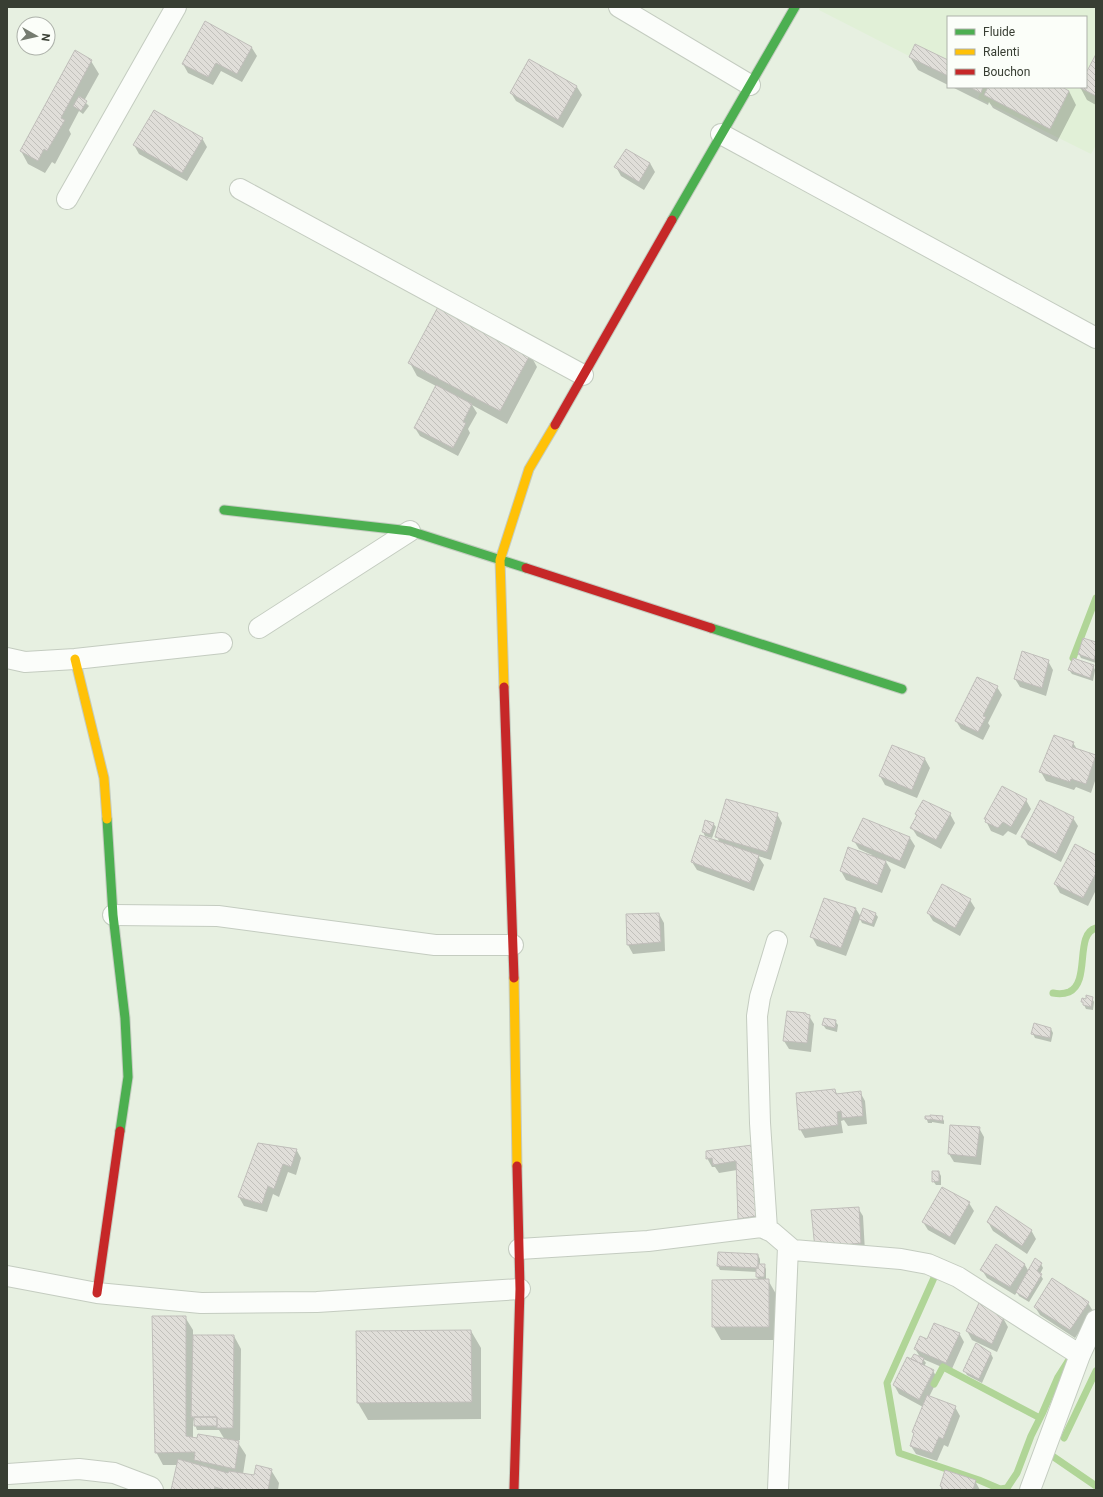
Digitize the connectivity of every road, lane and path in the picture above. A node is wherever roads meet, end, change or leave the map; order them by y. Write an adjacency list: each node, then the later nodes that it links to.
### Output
1 (176, 7): 7 (street)
2 (619, 7): 4 (street)
3 (795, 7): 4 (street)
4 (750, 84): 5 (street)
5 (722, 134): 8 (street); 9 (street)
6 (240, 189): 9 (street)
7 (67, 199)
8 (1096, 338)
9 (583, 375): 12 (street)
10 (224, 510): 11 (street)
11 (410, 531): 12 (street); 13 (street)
12 (500, 560): 17 (street); 20 (street)
13 (259, 628)
14 (222, 643): 16 (street)
15 (7, 658): 16 (street)
16 (75, 659): 18 (street)
17 (902, 689)
18 (113, 915): 20 (street); 26 (street)
19 (777, 941): 21 (street)
20 (513, 944): 23 (street)
21 (767, 1229): 22 (street); 23 (street)
22 (788, 1247): 28 (street); 32 (street)
23 (519, 1249): 25 (street)
24 (7, 1276): 26 (street)
25 (520, 1289): 26 (street); 31 (street)
26 (96, 1293)
27 (1096, 1320): 28 (street)
28 (1080, 1355): 33 (street)
29 (8, 1474): 30 (street)
30 (152, 1490)
31 (514, 1490)
32 (778, 1490)
33 (1030, 1490)

